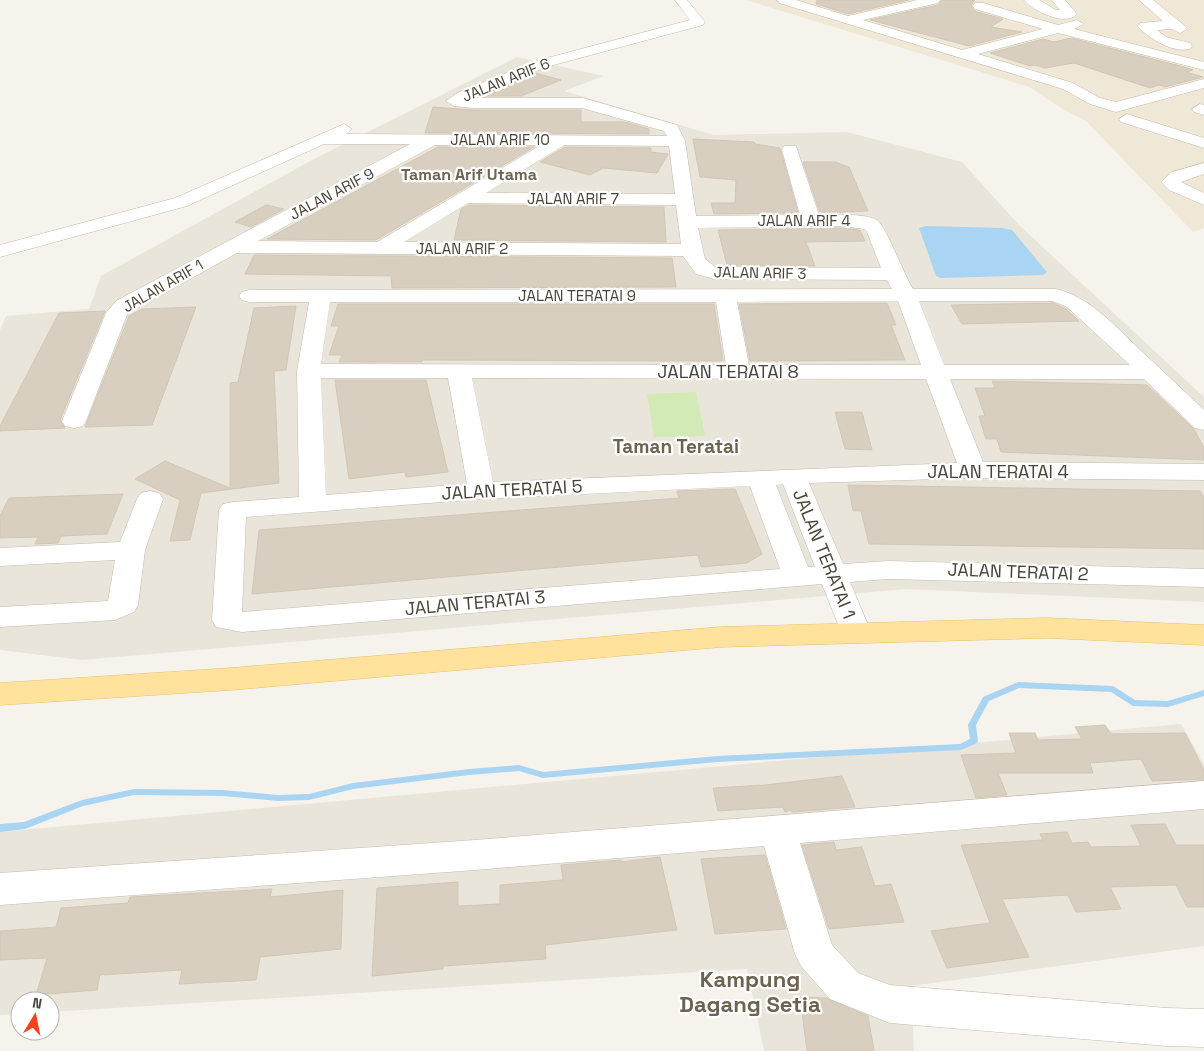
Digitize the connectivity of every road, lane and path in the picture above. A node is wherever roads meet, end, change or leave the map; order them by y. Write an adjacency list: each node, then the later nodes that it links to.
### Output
1 (682, 0): 24 (street, JALAN ARIF 6)
2 (783, 0): 8 (street)
3 (934, 0): 8 (street)
4 (1030, 0): 5 (street)
5 (1058, 0)
6 (1144, 0): 10 (street)
7 (988, 2): 9 (street); 11 (street)
8 (844, 20): 13 (street)
9 (1077, 24): 11 (street); 12 (street)
10 (1174, 24): 12 (street); 12 (street)
11 (1058, 29): 13 (street); 14 (street)
12 (1198, 51)
13 (962, 54): 15 (street)
14 (1202, 73): 16 (street)
15 (1046, 79): 16 (street); 16 (street)
16 (1102, 103)
17 (1203, 114): 20 (street)
18 (1126, 119): 20 (street)
19 (344, 129): 21 (street)
20 (1170, 132): 25 (street)
21 (323, 138): 22 (street, JALAN ARIF 10); 35 (street)
22 (431, 140): 23 (street, JALAN ARIF 10); 33 (street, JALAN ARIF 9)
23 (560, 140): 24 (street, JALAN ARIF 10); 28 (street)
24 (677, 141): 29 (street)
25 (1199, 144)
26 (790, 150): 31 (street)
27 (1204, 168): 30 (street)
28 (464, 198): 29 (street, JALAN ARIF 7); 34 (street)
29 (683, 200): 32 (street, JALAN ARIF 3)
30 (1204, 200)
31 (811, 220): 32 (street, JALAN ARIF 4); 37 (street, JALAN ARIF 4)
32 (687, 222): 36 (street, JALAN ARIF 3)
33 (233, 247): 34 (street, JALAN ARIF 2); 47 (street, JALAN ARIF 1)
34 (381, 249): 36 (street, JALAN ARIF 2)
35 (0, 250)
36 (691, 250): 37 (street, JALAN ARIF 3)
37 (893, 274): 38 (street, JALAN ARIF 4)
38 (906, 295): 41 (street, JALAN TERATAI 9); 45 (street, JALAN ARIF 4); 46 (street, JALAN TERATAI 9)
39 (249, 296): 40 (street, JALAN TERATAI 9)
40 (320, 296): 41 (street, JALAN TERATAI 9); 42 (street)
41 (726, 297): 44 (street)
42 (308, 371): 43 (street, JALAN TERATAI 8); 55 (street)
43 (459, 372): 44 (street, JALAN TERATAI 8); 53 (street)
44 (739, 372): 45 (street, JALAN TERATAI 8)
45 (935, 372): 46 (street, JALAN TERATAI 8); 49 (street, JALAN ARIF 4)
46 (1148, 372): 48 (street)
47 (74, 421)
48 (1204, 424)
49 (973, 470): 50 (street, JALAN TERATAI 4); 51 (street, JALAN TERATAI 4)
50 (1204, 472)
51 (792, 476): 52 (street, JALAN TERATAI 5); 59 (street, JALAN TERATAI 1)
52 (760, 478): 53 (street, JALAN TERATAI 5); 60 (street)
53 (481, 491): 55 (street, JALAN TERATAI 5)
54 (150, 499): 57 (street)
55 (313, 504): 56 (street, JALAN TERATAI 5)
56 (233, 510): 60 (street, JALAN TERATAI 3)
57 (131, 550): 58 (street); 62 (street)
58 (0, 557)
59 (832, 574): 60 (street, JALAN TERATAI 3); 61 (street, JALAN TERATAI 2); 63 (street, JALAN TERATAI 1)
60 (797, 577)
61 (1204, 578)
62 (0, 617)
63 (856, 632): 64 (main road); 65 (main road)
64 (1204, 635)
65 (0, 694)
66 (1204, 795): 67 (street)
67 (778, 830): 68 (street); 69 (street)
68 (0, 889)
69 (1204, 1028)

